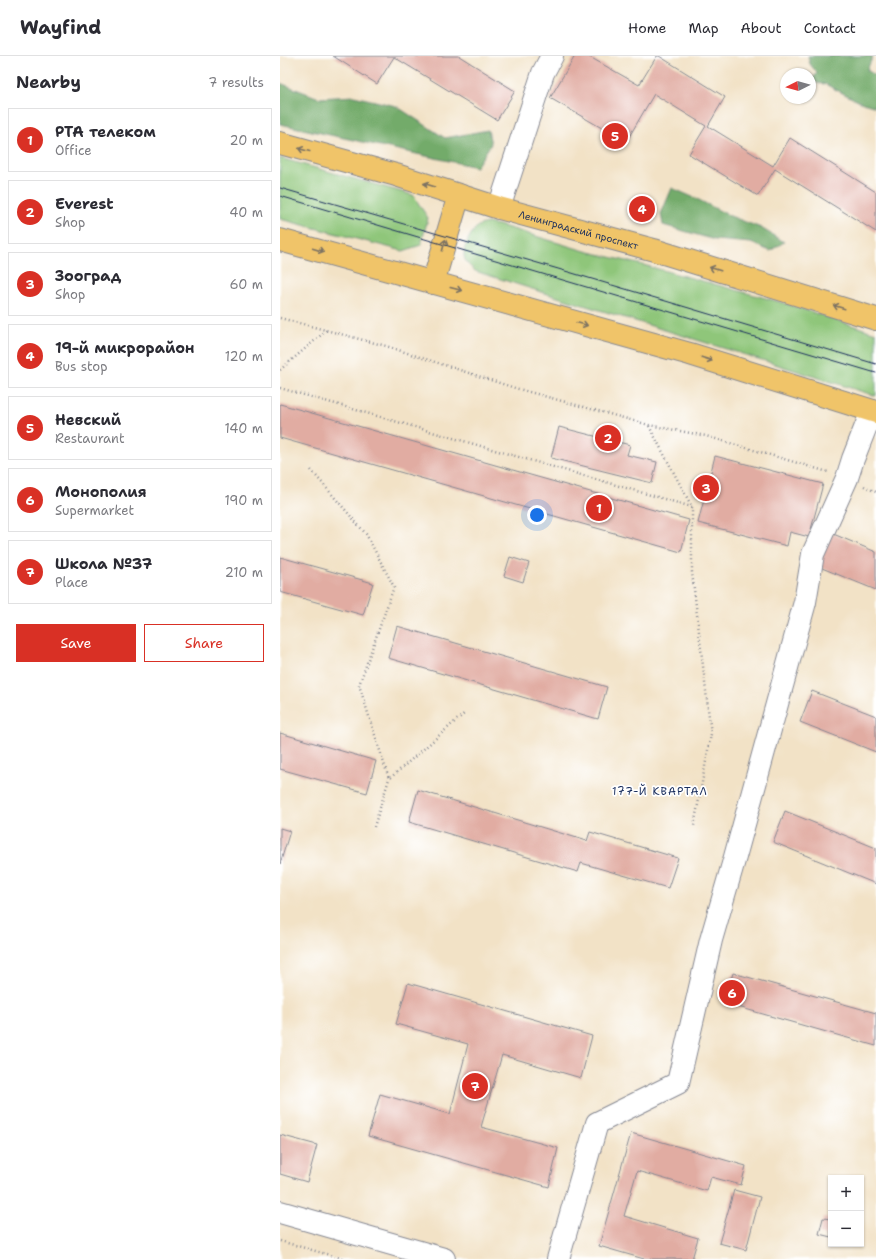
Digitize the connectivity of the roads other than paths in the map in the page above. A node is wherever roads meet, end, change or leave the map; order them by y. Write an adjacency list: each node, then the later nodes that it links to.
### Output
1 (552, 56): 4 (street)
2 (280, 143): 3 (main road, Ленинградский проспект, one-way to 2)
3 (458, 195): 4 (main road, Ленинградский проспект); 6 (main road, one-way to 3)
4 (499, 208): 7 (main road, Ленинградский проспект, one-way to 4)
5 (280, 240): 6 (main road, one-way to 6)
6 (433, 283): 8 (main road, one-way to 8)
7 (876, 319)
8 (874, 412): 11 (street)
9 (280, 1212): 10 (street)
10 (444, 1259)
11 (558, 1259)

